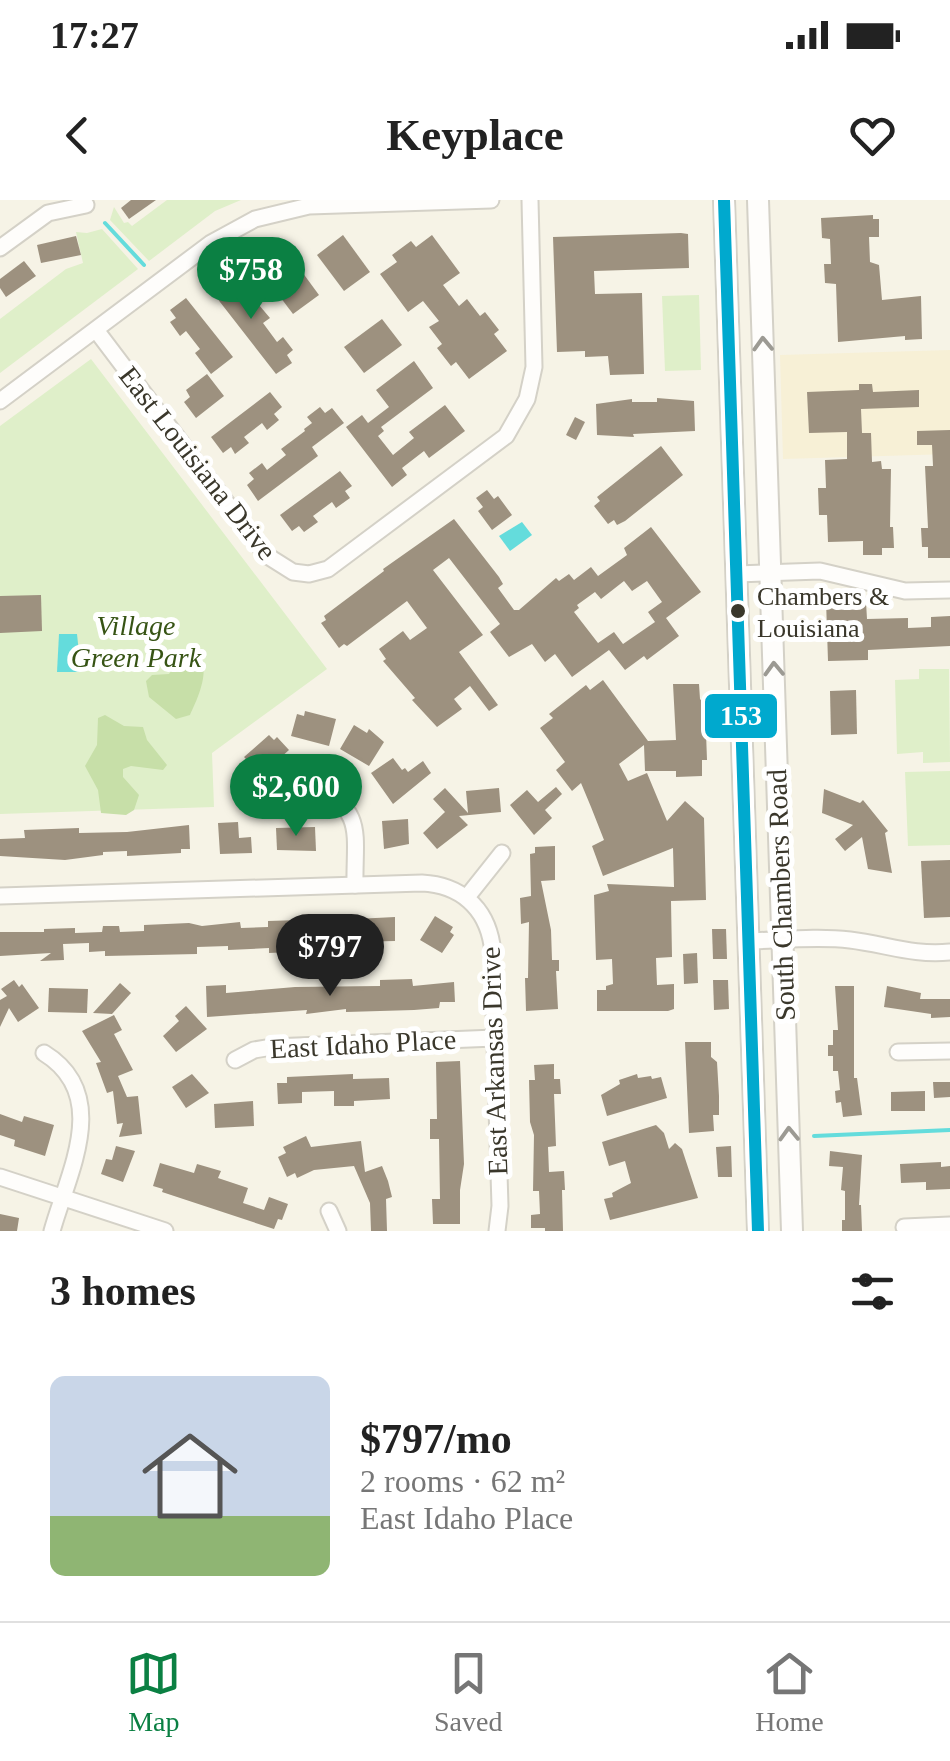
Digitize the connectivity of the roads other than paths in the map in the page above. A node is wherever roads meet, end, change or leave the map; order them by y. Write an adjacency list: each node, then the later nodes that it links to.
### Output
1 (490, 200): 7 (street)
2 (530, 200): 7 (street, East Louisiana Drive)
3 (724, 200): 10 (main road, South Chambers Road)
4 (758, 200): 9 (main road, South Chambers Road, one-way to 4)
5 (86, 204): 6 (street)
6 (0, 248)
7 (96, 330): 8 (street)
8 (0, 402)
9 (770, 572): 10 (street); 11 (street); 17 (main road, South Chambers Road, one-way to 9)
10 (737, 574): 18 (main road, South Chambers Road)
11 (950, 590)
12 (314, 788): 14 (street)
13 (502, 853): 16 (street)
14 (356, 885): 15 (street); 16 (street)
15 (0, 896)
16 (467, 897): 20 (street, East Arkansas Drive)
17 (782, 940): 18 (street); 19 (street); 35 (main road, South Chambers Road, one-way to 17)
18 (748, 941): 34 (main road, South Chambers Road)
19 (950, 952)
20 (495, 1038): 24 (street, East Idaho Place); 33 (street, East Arkansas Drive)
21 (950, 1050): 22 (street)
22 (898, 1052)
23 (44, 1053): 26 (street)
24 (234, 1060)
25 (0, 1177): 26 (street)
26 (62, 1198): 30 (street); 31 (street)
27 (329, 1211): 32 (street)
28 (950, 1226): 29 (street)
29 (904, 1227)
30 (52, 1231)
31 (165, 1231)
32 (338, 1231)
33 (497, 1231)
34 (758, 1231)
35 (792, 1231)

